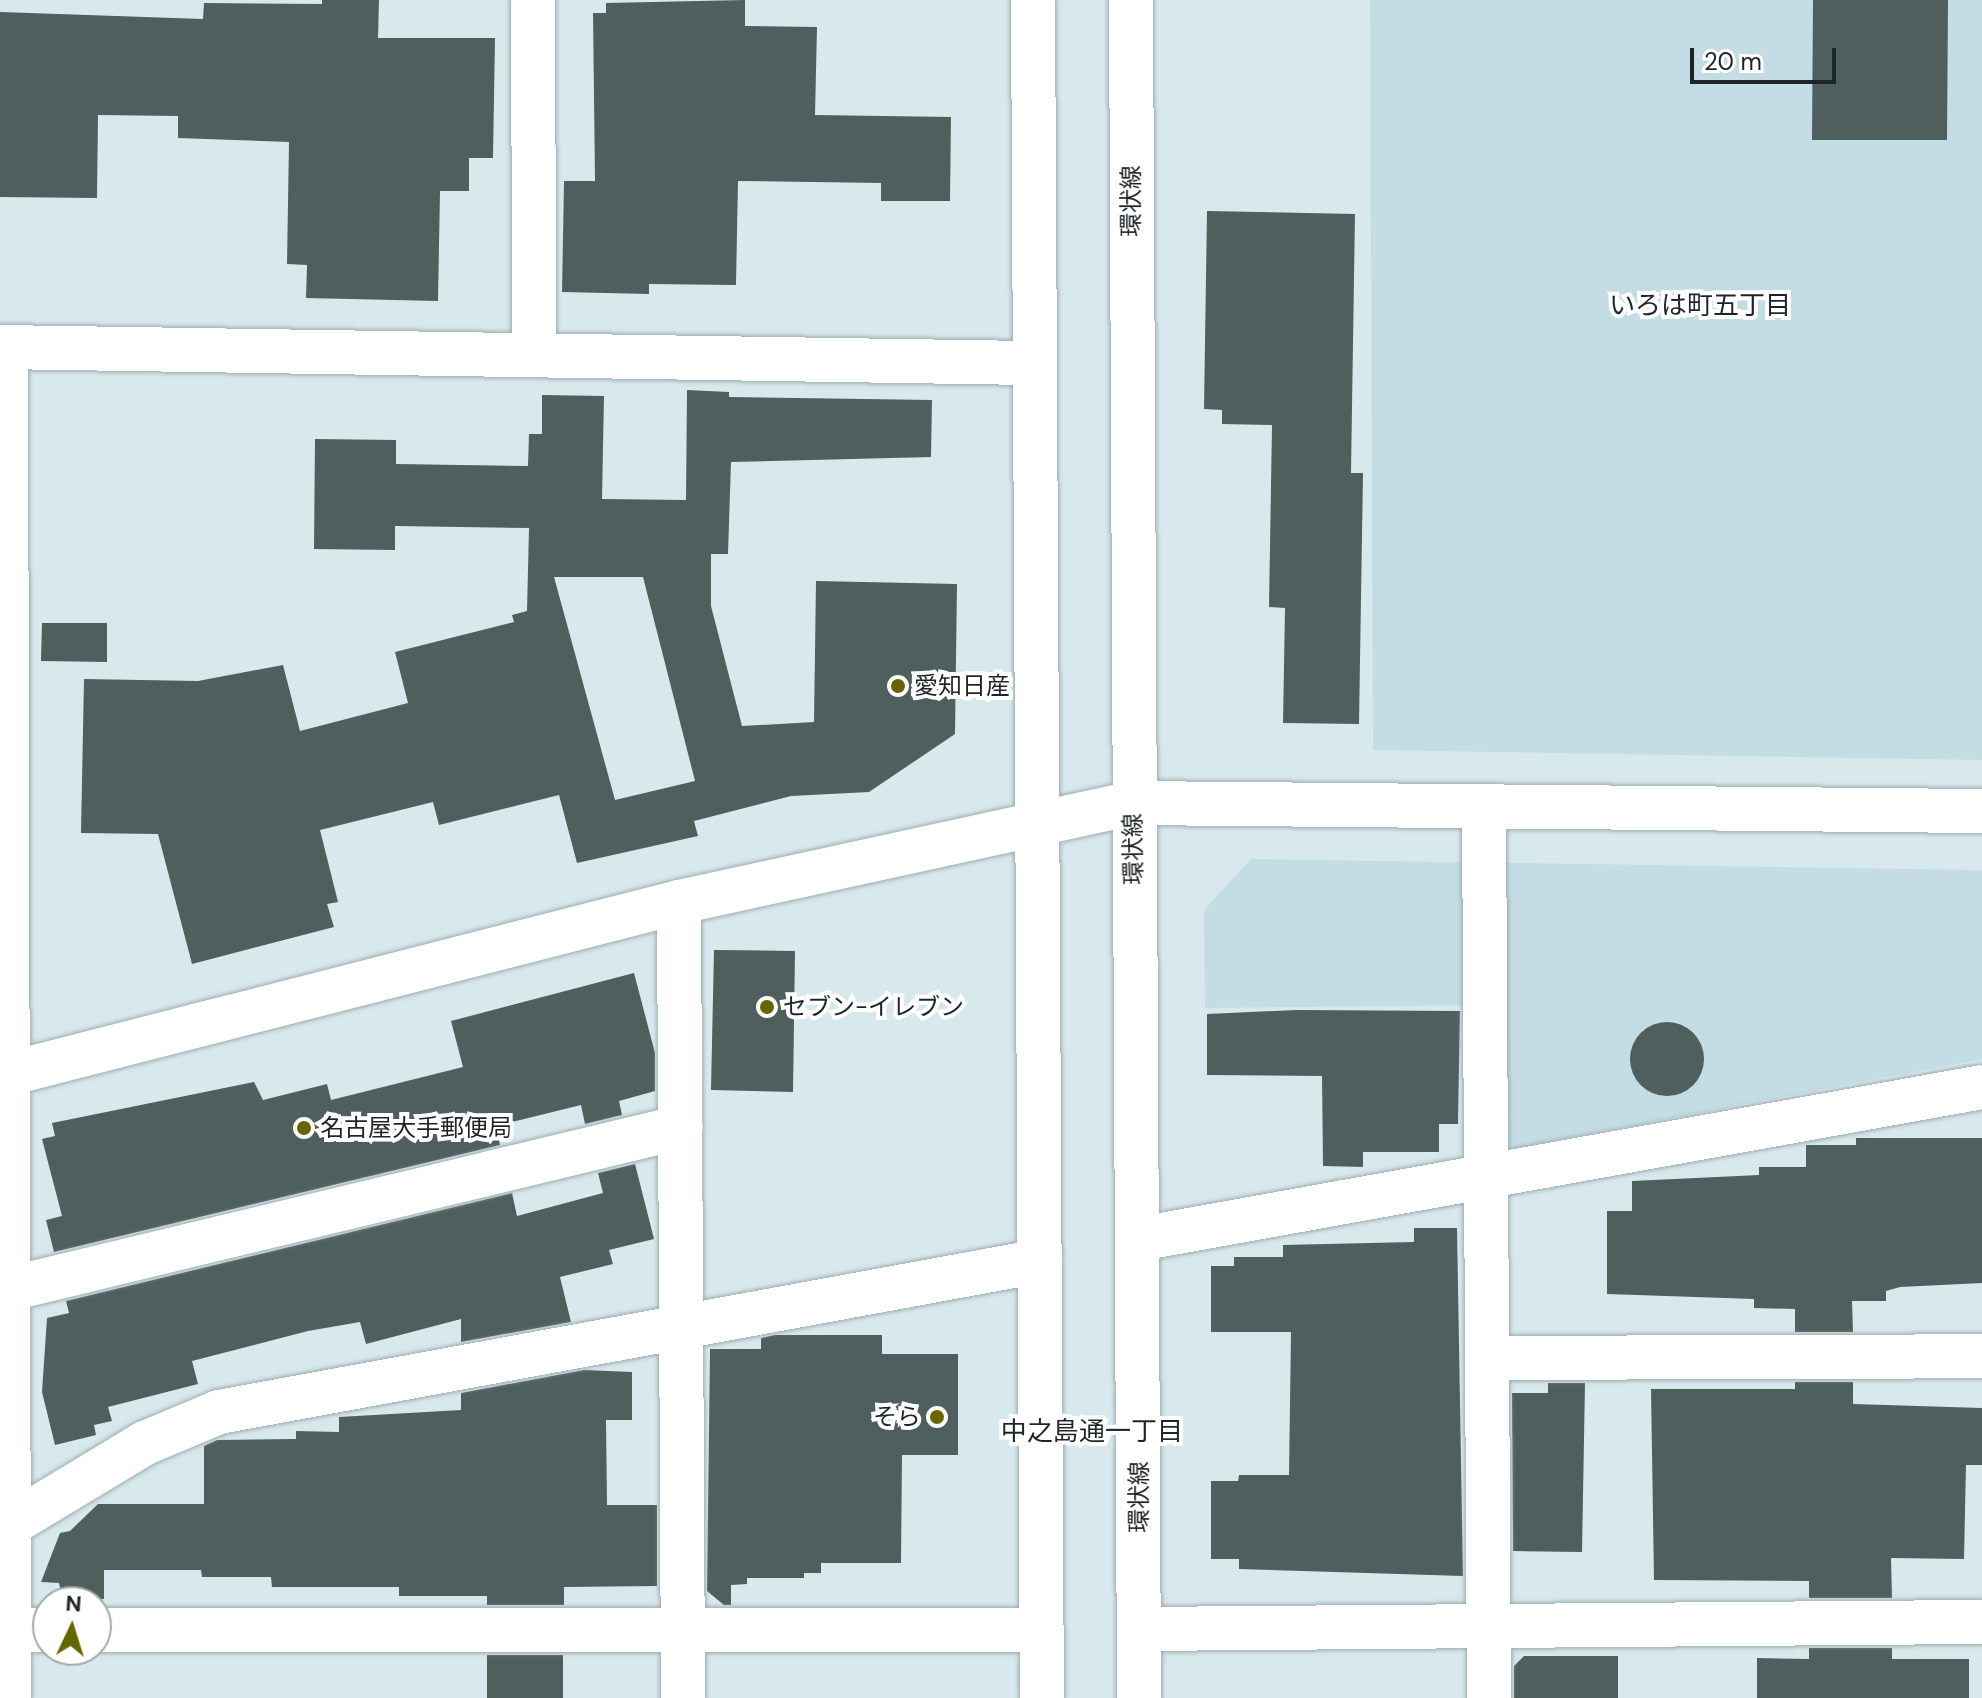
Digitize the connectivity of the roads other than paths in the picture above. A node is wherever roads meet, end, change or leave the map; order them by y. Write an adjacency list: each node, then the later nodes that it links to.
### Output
1 (533, 0): 5 (street)
2 (1033, 0): 6 (street)
3 (1131, 0): 8 (street, 環状線)
4 (3, 347): 5 (street); 7 (street)
5 (534, 355): 6 (street)
6 (1032, 363): 11 (street)
7 (4, 776): 13 (street)
8 (1132, 803): 9 (street); 11 (street); 17 (street, 環状線)
9 (1484, 807): 10 (street); 16 (street)
10 (1982, 811)
11 (1038, 821): 12 (street); 18 (street)
12 (679, 902): 13 (street); 15 (street)
13 (4, 1074): 19 (street)
14 (1982, 1087): 16 (street)
15 (681, 1127): 19 (street); 20 (street)
16 (1486, 1176): 17 (street); 22 (street)
17 (1139, 1239): 26 (street, 環状線)
18 (1040, 1261): 20 (street); 30 (street)
19 (9, 1289): 23 (street)
20 (682, 1326): 23 (street); 29 (street)
21 (1982, 1356): 22 (street)
22 (1488, 1358): 25 (street)
23 (9, 1525): 27 (street)
24 (1982, 1622): 25 (street)
25 (1489, 1626): 26 (street); 35 (street)
26 (1139, 1629): 34 (street, 環状線)
27 (19, 1630): 31 (street)
28 (112, 1630): 29 (street)
29 (683, 1630): 30 (street); 32 (street)
30 (1041, 1630): 33 (street)
31 (9, 1698)
32 (683, 1698)
33 (1042, 1698)
34 (1139, 1698)
35 (1489, 1698)

